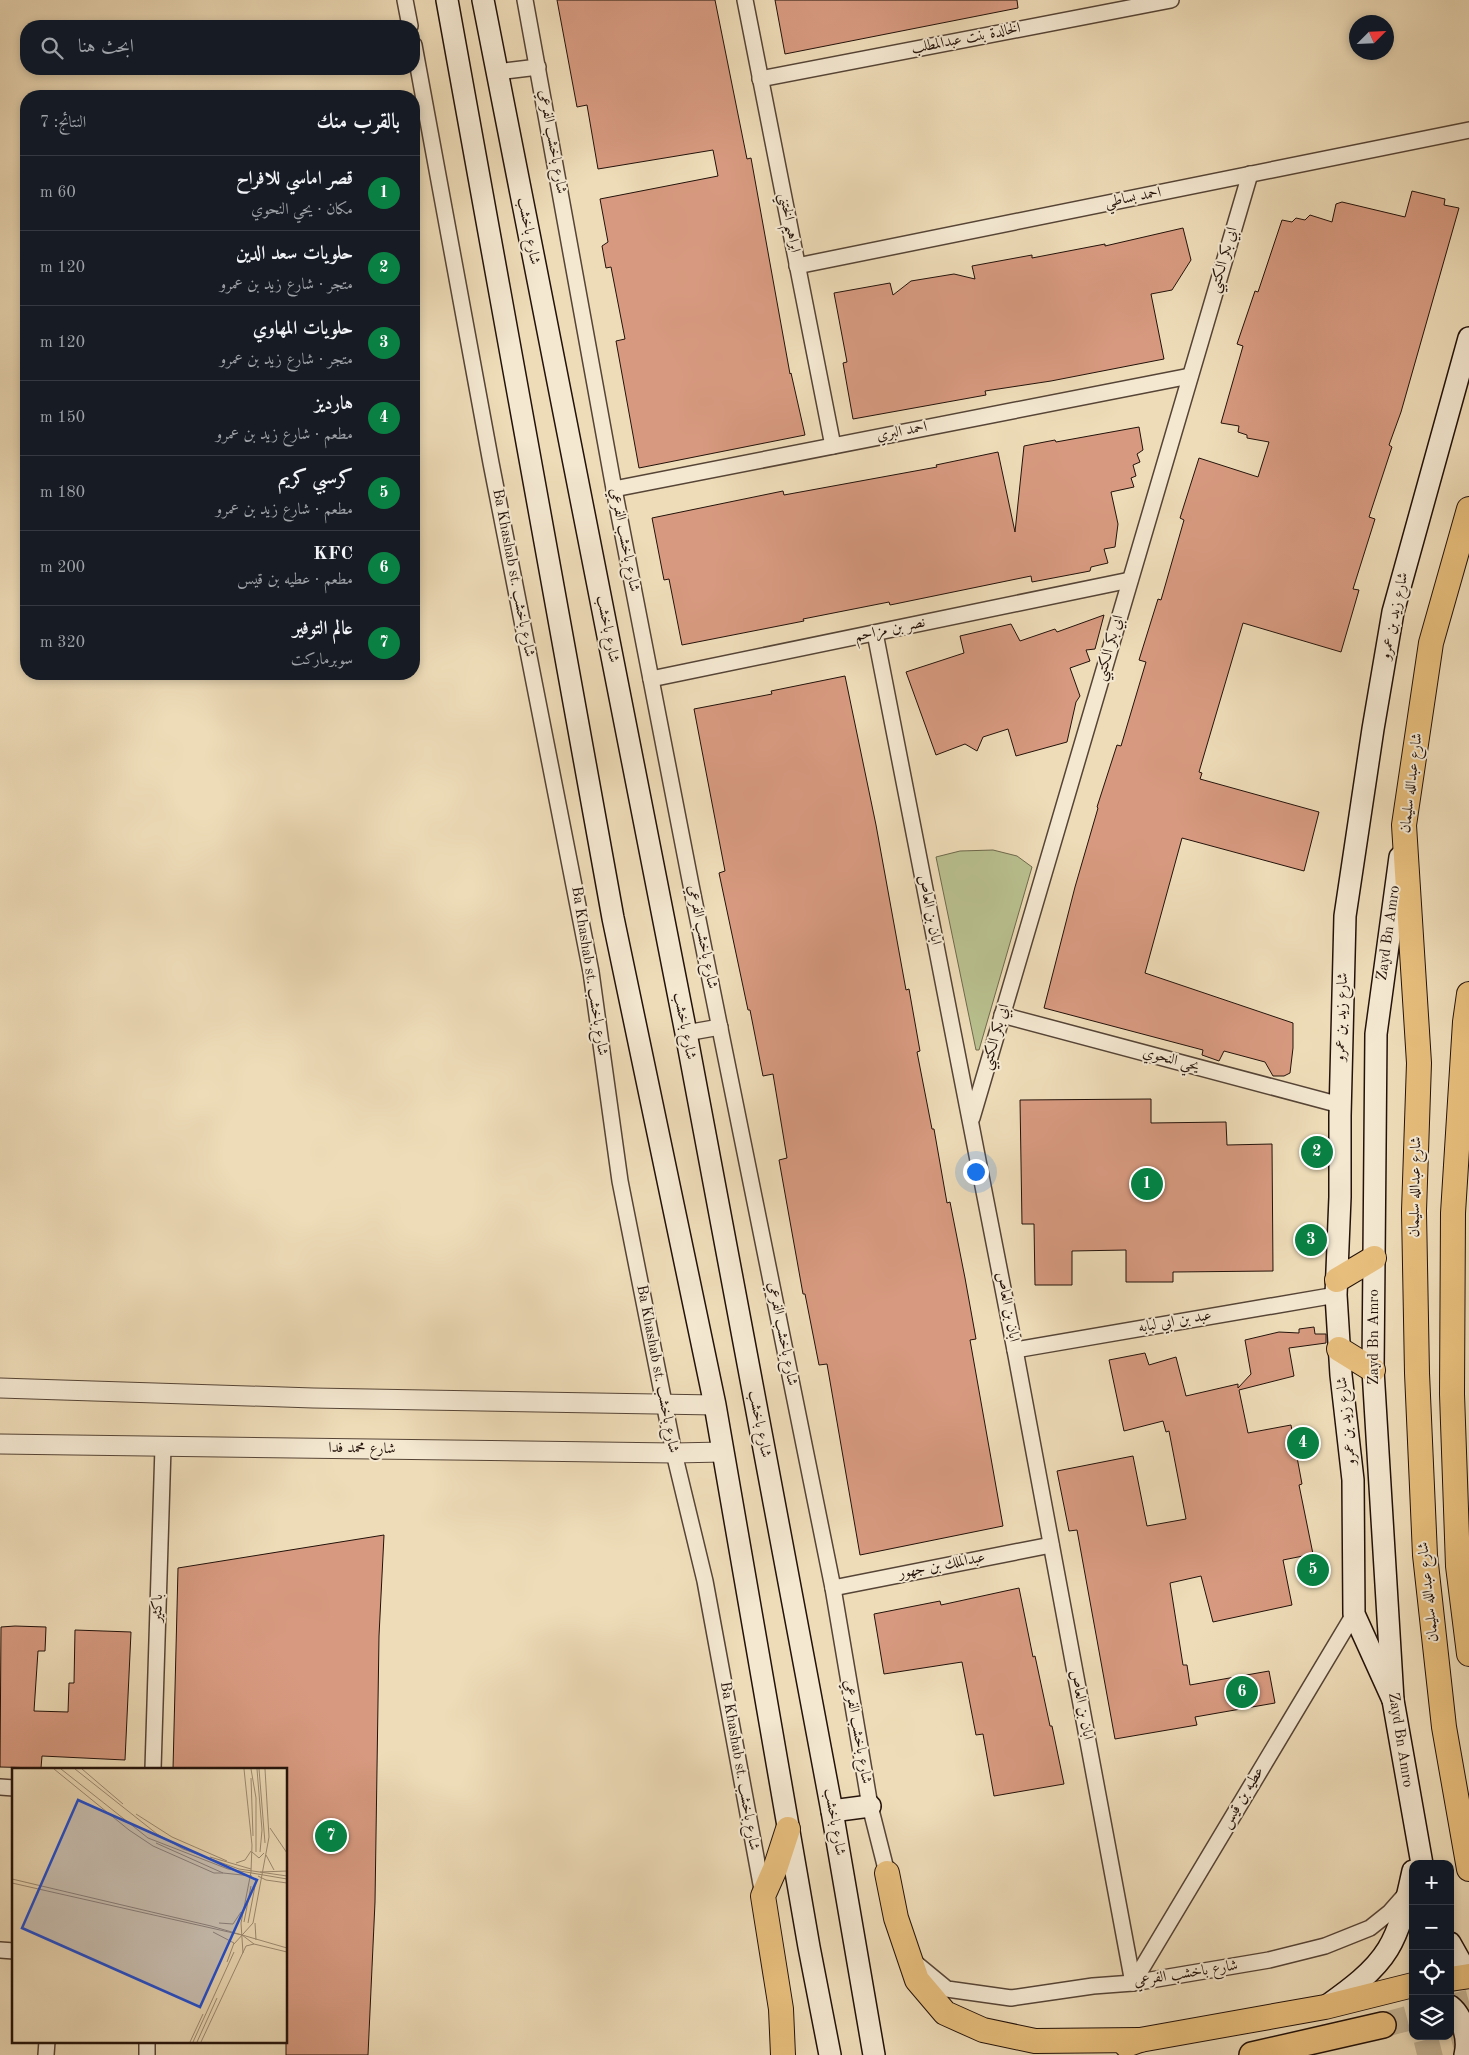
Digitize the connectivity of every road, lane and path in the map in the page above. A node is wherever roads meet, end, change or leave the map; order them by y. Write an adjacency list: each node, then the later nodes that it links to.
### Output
1 (405, 0): 7 (street)
2 (447, 0): 37 (main road)
3 (483, 0): 9 (main road, شارع باخشب)
4 (525, 0): 8 (street, شارع باخشب الفرعي)
5 (745, 0): 11 (street, ابراهيم الختني)
6 (1171, 0): 11 (street, الخالدة بنت عبدالمطلب)
7 (409, 20)
8 (538, 67): 9 (street); 18 (street, شارع باخشب الفرعي)
9 (497, 72): 27 (main road, شارع باخشب)
10 (420, 75): 36 (street, Ba Khashab st. شارع باخشب)
11 (760, 78): 14 (street, ابراهيم الختني)
12 (1469, 130): 13 (street, احمد بساطي)
13 (1250, 174): 14 (street, احمد بساطي); 16 (street, ابي بكر الكتبي)
14 (797, 266): 17 (street, ابراهيم الختني)
15 (1469, 338): 28 (main road, شارع زيد بن عمرو)
16 (1190, 376): 17 (street, احمد البري); 20 (street, ابي بكر الكتبي)
17 (833, 446): 18 (street, احمد البري)
18 (614, 489): 22 (street, شارع باخشب الفرعي)
19 (1469, 509): 23 (main road, شارع عبدالله سليمان)
20 (1130, 580): 21 (street, نصر بن مزاحم); 25 (street, ابي بكر الكتبي)
21 (875, 633): 22 (street, نصر بن مزاحم); 29 (street, ابان بن العاص)
22 (651, 679): 26 (street, شارع باخشب الفرعي)
23 (1404, 825): 30 (main road, Zayd Bn Amro); 52 (main road, شارع عبدالله سليمان)
24 (1469, 994): 45 (main road)
25 (1002, 1015): 28 (street, يحي النحوي); 29 (street, ابي بكر الكتبي)
26 (720, 1027): 27 (street); 43 (street, شارع باخشب الفرعي)
27 (686, 1033): 49 (main road, شارع باخشب)
28 (1340, 1105): 31 (main road, شارع زيد بن عمرو)
29 (970, 1122): 33 (street, ابان بن العاص)
30 (1374, 1258): 31 (main road); 34 (main road, Zayd Bn Amro)
31 (1336, 1288): 32 (main road, شارع زيد بن عمرو); 33 (street, عبد بن ابي لبابه)
32 (1339, 1349): 34 (main road); 44 (main road, شارع زيد بن عمرو)
33 (1015, 1350): 42 (street, ابان بن العاص)
34 (1373, 1370): 46 (main road, Zayd Bn Amro)
35 (0, 1388): 36 (street)
36 (665, 1405): 37 (street); 41 (street, Ba Khashab st. شارع باخشب)
37 (715, 1405): 40 (main road)
38 (0, 1444): 39 (street, شارع محمد فدا)
39 (163, 1447): 41 (street, شارع محمد فدا); 47 (street, باكثير)
40 (723, 1452): 41 (street, شارع محمد فدا); 50 (main road)
41 (674, 1453): 56 (street, Ba Khashab st. شارع باخشب)
42 (1051, 1545): 43 (street, عبدالملك بن جهور); 60 (street, ابان بن العاص)
43 (833, 1588): 48 (street, شارع باخشب الفرعي)
44 (1354, 1614): 46 (main road, شارع زيد بن عمرو); 60 (street, عطيه بن قيس)
45 (1469, 1654)
46 (1393, 1700): 51 (main road, Zayd Bn Amro)
47 (153, 1768)
48 (870, 1806): 49 (main road); 53 (street, شارع باخشب الفرعي)
49 (832, 1811): 74 (main road, شارع باخشب)
50 (788, 1829): 56 (main road); 73 (main road)
51 (1418, 1858)
52 (1469, 1869)
53 (887, 1873): 57 (main road)
54 (1409, 1888): 55 (main road)
55 (1408, 1892): 60 (street, شارع باخشب الفرعي); 64 (main road)
56 (763, 1896): 72 (main road)
57 (904, 1946): 60 (street, شارع باخشب الفرعي); 67 (main road)
58 (1453, 1950): 59 (main road)
59 (1464, 1977)
60 (1133, 1983)
61 (1408, 1989): 64 (main road)
62 (1454, 1999): 63 (main road)
63 (1469, 2001)
64 (1325, 2007): 67 (main road)
65 (1454, 2009): 77 (main road)
66 (1383, 2025): 76 (highway)
67 (1140, 2040): 75 (main road)
68 (47, 2042): 70 (street)
69 (147, 2042): 71 (street)
70 (46, 2055)
71 (147, 2055)
72 (783, 2055)
73 (830, 2055)
74 (874, 2055)
75 (1098, 2055)
76 (1252, 2055)
77 (1465, 2055)

